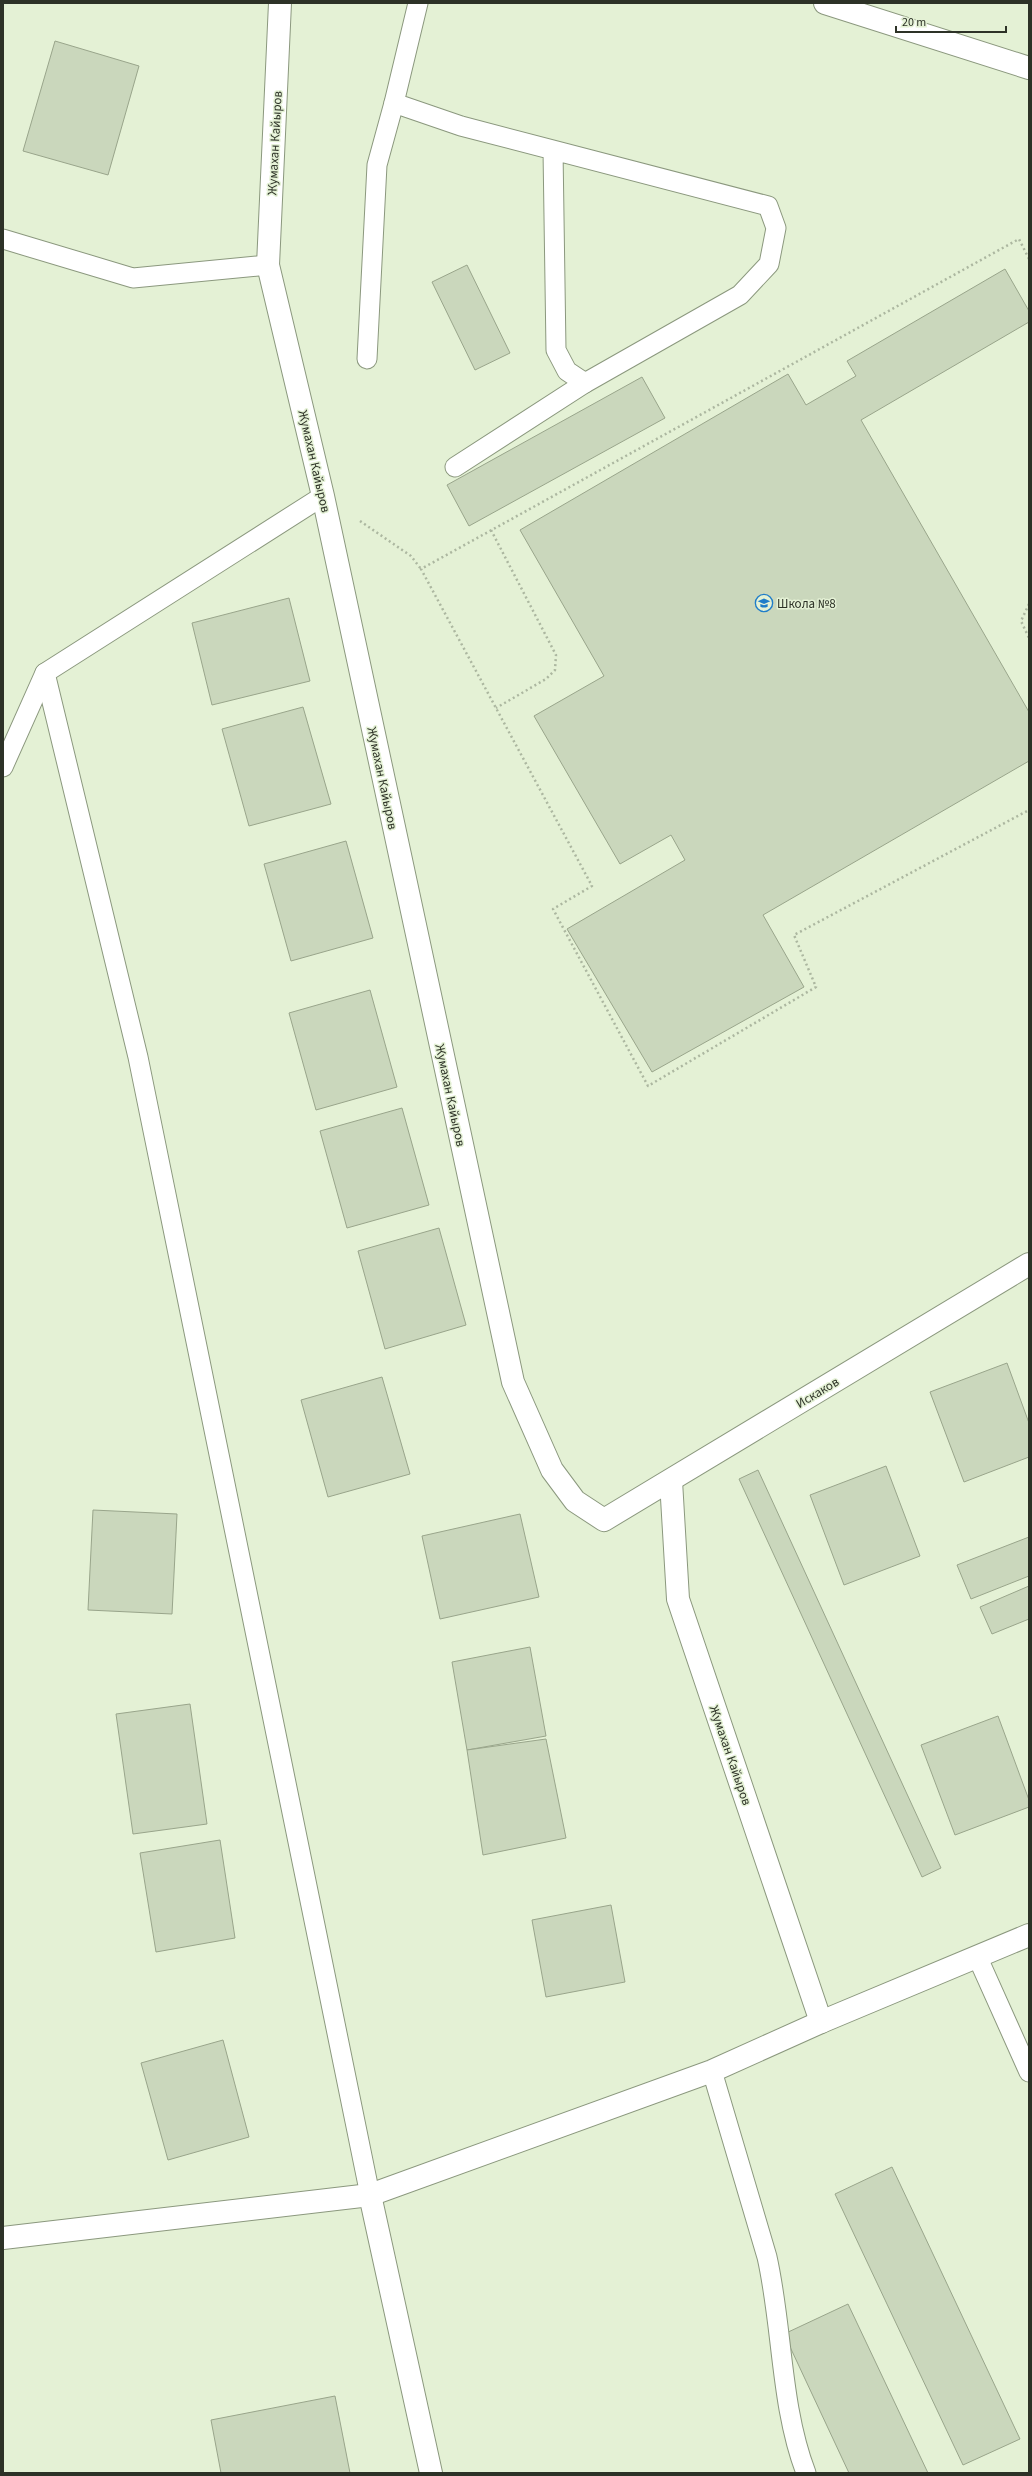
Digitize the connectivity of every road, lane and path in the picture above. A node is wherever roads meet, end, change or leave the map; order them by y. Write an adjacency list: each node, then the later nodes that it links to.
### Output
1 (280, 3): 9 (street, Жумахан Кайыров)
2 (418, 3): 5 (lane)
3 (825, 3): 4 (street)
4 (1029, 68)
5 (394, 104): 6 (lane); 10 (lane)
6 (553, 150): 11 (lane); 11 (lane)
7 (3, 239): 9 (lane)
8 (1029, 259): 14 (path)
9 (268, 265): 13 (street, Жумахан Кайыров)
10 (367, 359)
11 (585, 383): 12 (lane)
12 (455, 467)
13 (323, 496): 15 (path); 18 (lane); 24 (street, Жумахан Кайыров)
14 (491, 530): 15 (path); 19 (path)
15 (420, 569): 19 (path)
16 (1029, 604): 17 (path)
17 (1029, 638)
18 (45, 673): 20 (lane); 30 (lane)
19 (496, 708): 21 (path)
20 (3, 767)
21 (1029, 810)
22 (1029, 1264): 23 (street, Искаков)
23 (672, 1481): 24 (street, Искаков); 27 (street, Жумахан Кайыров)
24 (604, 1520)
25 (1029, 1935): 26 (street)
26 (977, 1956): 27 (street); 29 (lane)
27 (821, 2022): 28 (street)
28 (712, 2071): 30 (street); 33 (lane)
29 (1029, 2072)
30 (370, 2195): 31 (street); 32 (street)
31 (3, 2238)
32 (431, 2473)
33 (806, 2473)

